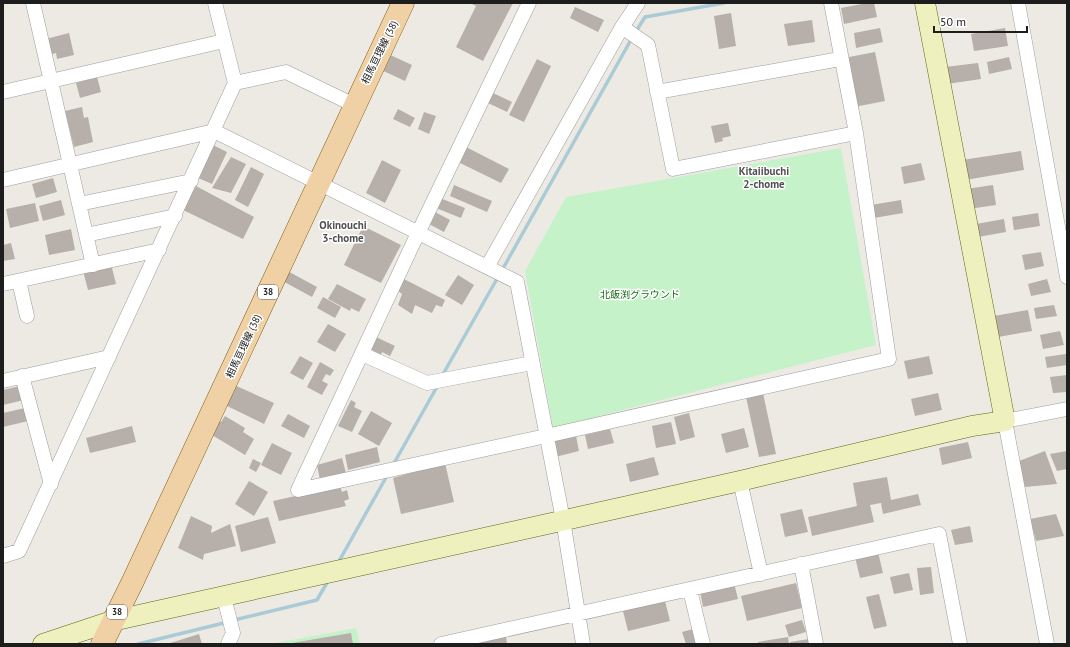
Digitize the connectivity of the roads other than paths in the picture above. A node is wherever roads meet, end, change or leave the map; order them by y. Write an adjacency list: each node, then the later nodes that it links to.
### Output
1 (33, 3): 12 (street)
2 (215, 3): 10 (street)
3 (403, 3): 16 (main road, 相馬亘理線 (38) / 38)
4 (529, 3): 25 (street)
5 (638, 3): 9 (street)
6 (831, 3): 11 (street)
7 (925, 3): 40 (street)
8 (1018, 3): 30 (street)
9 (624, 28): 15 (street); 29 (street)
10 (224, 41): 12 (street); 13 (street)
11 (840, 59): 15 (street); 18 (street)
12 (51, 82): 14 (street); 19 (street)
13 (235, 83): 16 (street); 17 (street)
14 (3, 92)
15 (657, 92): 18 (street)
16 (354, 105): 22 (main road, 相馬亘理線 (38) / 38)
17 (214, 131): 19 (street); 21 (street); 22 (street)
18 (856, 134): 41 (street)
19 (70, 164): 20 (street); 23 (street)
20 (3, 180)
21 (191, 181): 23 (street); 24 (street)
22 (318, 183): 25 (street); 51 (main road, 相馬亘理線 (38) / 38)
23 (79, 204): 26 (street)
24 (175, 216): 26 (street); 27 (street)
25 (418, 233): 29 (street); 34 (street)
26 (86, 235): 28 (street)
27 (159, 250): 28 (street); 35 (street)
28 (93, 265): 31 (street)
29 (490, 269): 36 (street)
30 (1067, 277)
31 (19, 281): 32 (street); 33 (street)
32 (3, 284)
33 (27, 316)
34 (362, 354): 36 (street); 41 (street)
35 (109, 357): 37 (street); 43 (street)
36 (532, 363): 41 (street)
37 (22, 376): 38 (street); 43 (street)
38 (3, 381)
39 (1067, 409): 40 (street)
40 (1005, 421): 42 (street); 61 (street)
41 (546, 436): 44 (street)
42 (740, 481): 44 (street); 47 (street)
43 (51, 484): 45 (street)
44 (563, 520): 49 (street); 50 (street)
45 (3, 556)
46 (801, 564): 47 (street); 59 (street); 60 (street)
47 (761, 574): 48 (street)
48 (690, 590): 50 (street); 58 (street)
49 (226, 605): 51 (street); 55 (street)
50 (579, 614): 52 (street); 57 (street)
51 (112, 621): 53 (street); 54 (main road, 相馬亘理線 (38) / 38)
52 (476, 640): 56 (street)
53 (44, 644)
54 (102, 644)
55 (228, 644)
56 (441, 644)
57 (583, 644)
58 (703, 644)
59 (816, 644)
60 (960, 644)
61 (1047, 644)

